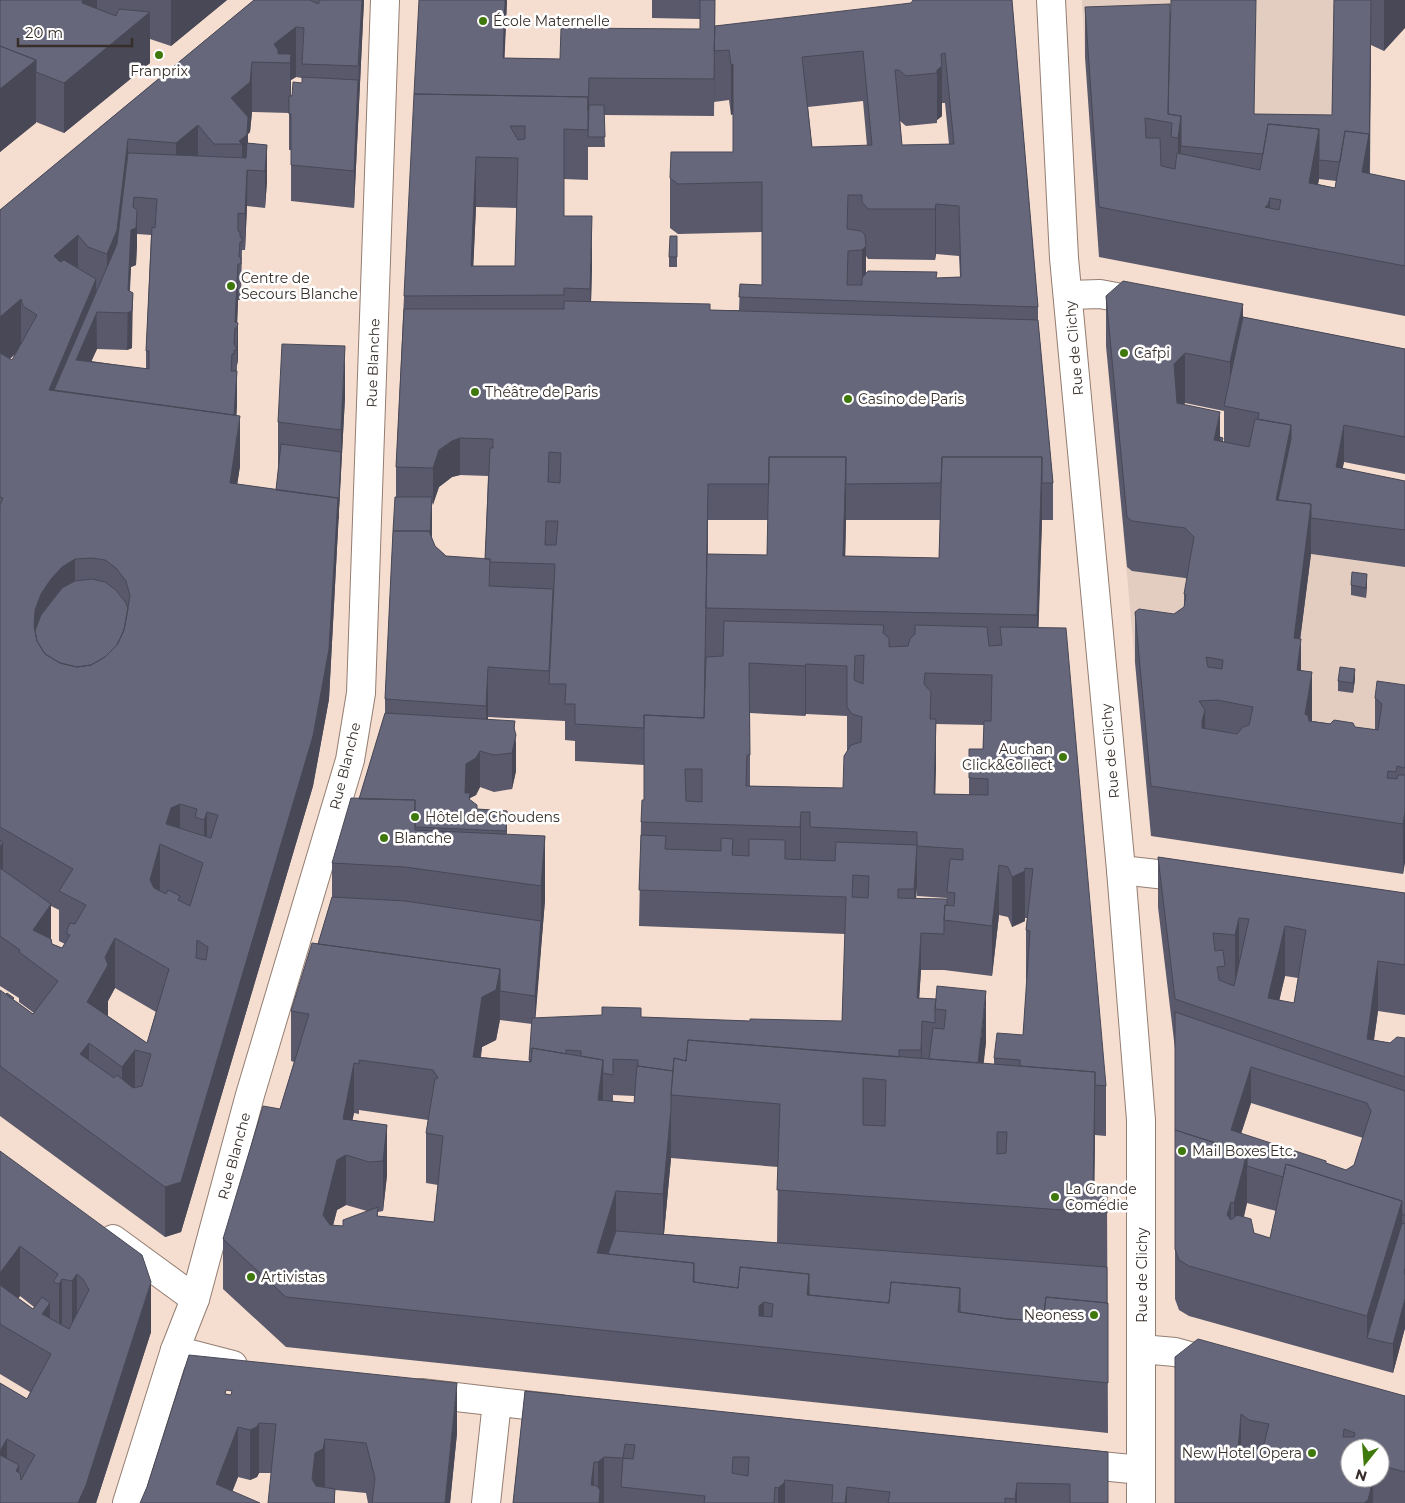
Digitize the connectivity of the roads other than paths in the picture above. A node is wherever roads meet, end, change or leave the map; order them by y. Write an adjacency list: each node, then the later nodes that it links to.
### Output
1 (385, 0): 8 (street, Rue Blanche)
2 (1051, 0): 3 (street, Rue de Clichy)
3 (1069, 295): 4 (street); 5 (street, Rue de Clichy)
4 (1166, 306)
5 (1121, 870): 6 (street); 9 (street, Rue de Clichy)
6 (1214, 882)
7 (93, 1225): 8 (street)
8 (195, 1299): 10 (street, Rue Blanche)
9 (1141, 1349): 11 (street); 17 (street, Rue de Clichy)
10 (175, 1350): 12 (street); 18 (street, Rue Blanche)
11 (1242, 1370)
12 (258, 1372)
13 (392, 1389): 14 (street)
14 (497, 1402): 15 (street); 19 (street)
15 (585, 1412)
16 (1049, 1461): 17 (street)
17 (1140, 1470): 20 (street, Rue de Clichy)
18 (127, 1503)
19 (486, 1503)
20 (1141, 1503)

